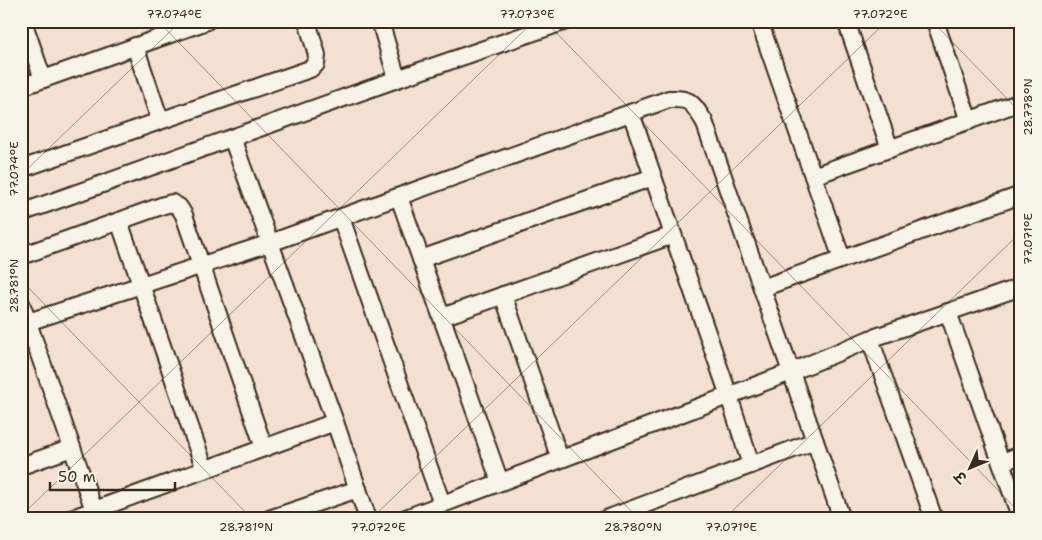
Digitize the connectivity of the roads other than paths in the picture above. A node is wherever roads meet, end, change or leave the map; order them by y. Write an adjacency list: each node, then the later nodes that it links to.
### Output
1 (23, 21): 11 (street)
2 (207, 21): 9 (street)
3 (307, 21): 15 (street)
4 (380, 21): 10 (street)
5 (566, 21): 10 (street)
6 (759, 21): 20 (street)
7 (846, 21): 18 (street)
8 (935, 21): 16 (street)
9 (135, 46): 11 (street); 15 (street)
10 (398, 78): 17 (street)
11 (43, 80): 12 (street)
12 (21, 87)
13 (1021, 102): 16 (street)
14 (631, 113): 21 (street); 23 (street); 35 (street)
15 (160, 120): 19 (street)
16 (969, 121): 18 (street)
17 (232, 138): 24 (street); 28 (street)
18 (890, 149): 20 (street)
19 (21, 169)
20 (813, 176): 31 (street)
21 (653, 177): 27 (street); 30 (street)
22 (1021, 195): 31 (street)
23 (399, 196): 25 (street); 30 (street)
24 (21, 213)
25 (341, 218): 28 (street); 56 (street)
26 (119, 221): 29 (street); 32 (street); 33 (street)
27 (673, 235): 36 (street); 43 (street)
28 (270, 243): 32 (street); 44 (street)
29 (21, 256)
30 (421, 259): 39 (street)
31 (842, 259): 35 (street)
32 (201, 265): 33 (street); 47 (street)
33 (141, 285): 40 (street); 53 (street)
34 (1021, 287): 38 (street)
35 (762, 288): 42 (street)
36 (503, 295): 39 (street); 49 (street)
37 (21, 303): 40 (street)
38 (948, 312): 41 (street); 50 (street)
39 (442, 317): 54 (street)
40 (28, 322): 46 (street)
41 (870, 339): 42 (street); 65 (street)
42 (791, 372): 43 (street); 45 (street)
43 (728, 396): 49 (street); 51 (street)
44 (335, 422): 47 (street); 55 (street)
45 (815, 441): 51 (street); 64 (street)
46 (72, 448): 52 (street); 57 (street)
47 (264, 448): 53 (street)
48 (1021, 455): 50 (street)
49 (560, 459): 54 (street)
50 (1002, 462): 66 (street)
51 (751, 465): 63 (street)
52 (21, 466)
53 (205, 470): 57 (street)
54 (500, 482): 56 (street)
55 (358, 489): 58 (street); 61 (street)
56 (442, 504): 62 (street)
57 (94, 510): 59 (street)
58 (290, 515): 60 (street)
59 (70, 519)
60 (269, 519)
61 (368, 519)
62 (403, 519)
63 (606, 519)
64 (842, 519)
65 (934, 519)
66 (1021, 519)

